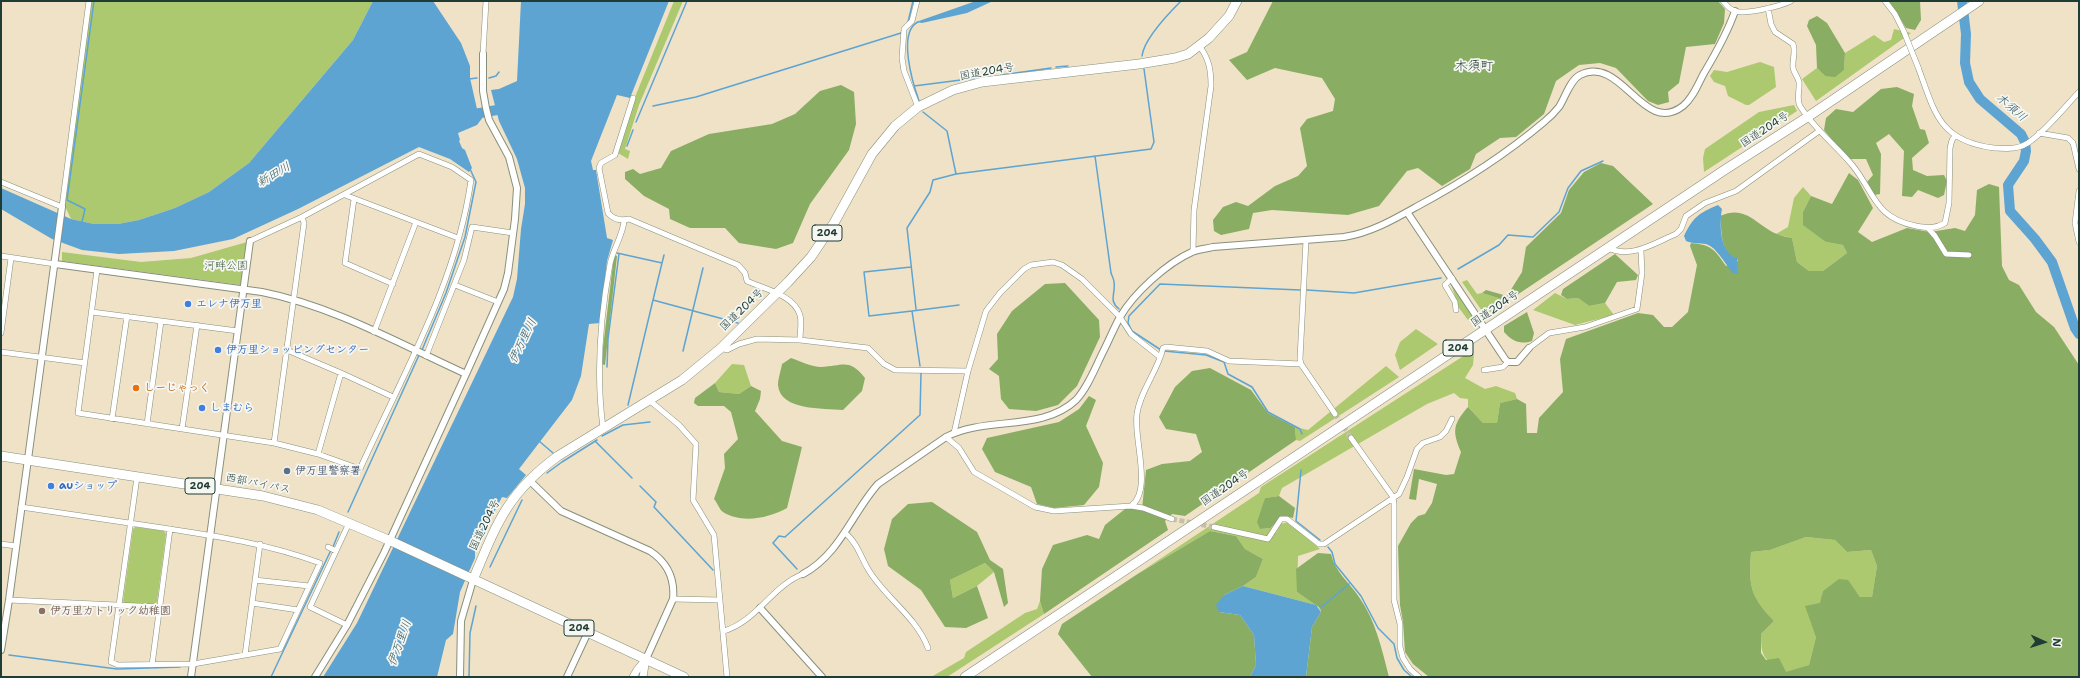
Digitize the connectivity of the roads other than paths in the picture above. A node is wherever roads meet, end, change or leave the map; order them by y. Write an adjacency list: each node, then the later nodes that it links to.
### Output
1 (89, 1): 25 (street)
2 (486, 1): 12 (street)
3 (917, 1): 15 (street)
4 (1237, 1): 11 (highway, 国道204号 / 204)
5 (1723, 1): 10 (street)
6 (1791, 1): 9 (street)
7 (1885, 1): 19 (street, bridge)
8 (1978, 2): 16 (highway, 国道204号 / 204)
9 (1768, 8): 10 (street); 16 (street)
10 (1735, 11): 26 (street)
11 (1200, 47): 15 (highway, 国道204号 / 204); 37 (street)
12 (483, 54): 31 (street)
13 (2079, 92): 18 (street)
14 (633, 98): 28 (street)
15 (918, 107): 48 (highway, 国道204号 / 204)
16 (1809, 116): 17 (street); 36 (highway, 国道204号 / 204)
17 (1819, 131): 30 (street); 38 (street)
18 (2039, 133): 19 (street); 20 (street)
19 (1955, 136): 30 (street)
20 (2079, 169)
21 (1, 182): 25 (street)
22 (2079, 191): 35 (street)
23 (345, 195): 24 (street); 27 (street); 32 (street)
24 (354, 199): 29 (street); 45 (street)
25 (62, 207): 42 (street)
26 (1407, 212): 33 (street); 44 (street)
27 (302, 217): 34 (street); 49 (street)
28 (624, 220): 48 (street); 83 (street)
29 (416, 222): 32 (street); 45 (street)
30 (1928, 228): 39 (street)
31 (513, 233): 46 (street); 50 (street)
32 (458, 238): 65 (street)
33 (1306, 240): 37 (street); 72 (street)
34 (250, 241): 47 (street)
35 (2079, 242)
36 (1608, 248): 38 (street); 58 (highway, 国道204号 / 204)
37 (1193, 251): 54 (street)
38 (1641, 251): 63 (street)
39 (1969, 255)
40 (1, 256): 41 (street)
41 (11, 258): 42 (street); 60 (street)
42 (55, 264): 43 (street); 69 (street)
43 (97, 270): 47 (street); 52 (street)
44 (1452, 278): 51 (street); 58 (street)
45 (393, 284): 59 (street)
46 (455, 285): 50 (street); 68 (street)
47 (243, 290): 49 (street); 57 (street)
48 (777, 293): 61 (street); 62 (highway, 国道204号 / 204)
49 (294, 299): 59 (street); 64 (street)
50 (498, 302): 76 (street)
51 (1456, 310)
52 (92, 312): 53 (street); 71 (street)
53 (127, 316): 55 (street); 80 (street)
54 (1120, 317): 67 (street); 74 (street); 85 (street)
55 (161, 320): 56 (street); 82 (street)
56 (197, 325): 57 (street); 84 (street)
57 (238, 330): 86 (street)
58 (1486, 330): 70 (street); 143 (highway, 国道204号 / 204)
59 (374, 332): 65 (street)
60 (1, 333)
61 (800, 340): 62 (street); 74 (street)
62 (721, 348): 78 (highway, 国道204号 / 204)
63 (1529, 348): 70 (street)
64 (287, 350): 75 (street); 89 (street)
65 (415, 351): 68 (street); 77 (street)
66 (1, 352): 69 (street)
67 (1161, 353): 72 (street); 97 (street)
68 (426, 356): 76 (street)
69 (42, 357): 71 (street); 92 (street)
70 (1508, 362): 73 (street)
71 (85, 363): 80 (street)
72 (1301, 364): 79 (street)
73 (1484, 370)
74 (968, 371): 85 (street)
75 (341, 373): 77 (street); 90 (street)
76 (466, 374): 106 (street)
77 (393, 396): 90 (street)
78 (649, 400): 83 (highway, 国道204号 / 204); 118 (street)
79 (1335, 414)
80 (112, 418): 82 (street)
81 (1452, 419): 96 (street)
82 (148, 424): 84 (street)
83 (603, 428): 94 (highway, 国道204号 / 204)
84 (182, 429): 86 (street)
85 (954, 433): 87 (street)
86 (224, 436): 89 (street); 95 (street)
87 (946, 437): 97 (street); 104 (street)
88 (1351, 438): 96 (street)
89 (274, 443): 90 (street)
90 (318, 454)
91 (1, 456): 92 (highway, 西部バイパス / 204)
92 (28, 460): 93 (highway, 西部バイパス / 204); 98 (street)
93 (137, 477): 95 (highway, 西部バイパス / 204); 100 (street)
94 (528, 480): 114 (highway, 国道204号 / 204); 116 (street)
95 (217, 488): 101 (highway, 西部バイパス / 204); 105 (street)
96 (1393, 497): 102 (street); 144 (street)
97 (1131, 506): 99 (street)
98 (21, 507): 100 (street); 109 (street)
99 (1172, 519)
100 (130, 523): 103 (street); 120 (street)
101 (349, 523): 106 (highway, 西部バイパス / 204); 111 (street)
102 (1214, 527)
103 (170, 529): 105 (street); 121 (street)
104 (845, 533): 112 (street); 128 (street)
105 (210, 535): 108 (street); 132 (street)
106 (391, 541): 114 (highway, 西部バイパス / 204); 124 (street)
107 (1, 544): 109 (street)
108 (260, 544): 113 (street); 115 (street)
109 (16, 546): 117 (street)
110 (328, 547): 111 (street)
111 (336, 551): 124 (street)
112 (804, 574): 122 (street)
113 (255, 580): 115 (street); 119 (street)
114 (473, 580): 126 (highway, 204); 136 (street)
115 (309, 586): 123 (street)
116 (673, 599): 118 (street); 131 (street)
117 (9, 600): 120 (street); 127 (street)
118 (720, 600): 125 (street)
119 (252, 603): 123 (street); 130 (street)
120 (119, 605): 121 (street); 133 (street)
121 (159, 607): 133 (street)
122 (760, 608): 125 (street); 142 (street)
123 (298, 610): 130 (street)
124 (347, 625): 135 (street)
125 (724, 631): 141 (street)
126 (588, 632): 131 (highway, 204); 137 (street)
127 (2, 637): 129 (street)
128 (928, 648)
129 (1, 650)
130 (246, 655): 132 (street)
131 (646, 658): 138 (main road); 139 (main road); 140 (highway, 204)
132 (193, 664): 133 (street); 134 (street)
133 (152, 666)
134 (191, 677)
135 (315, 677)
136 (460, 677)
137 (567, 677)
138 (633, 677)
139 (643, 677)
140 (684, 677)
141 (726, 677)
142 (822, 677)
143 (965, 677)
144 (1419, 677)

